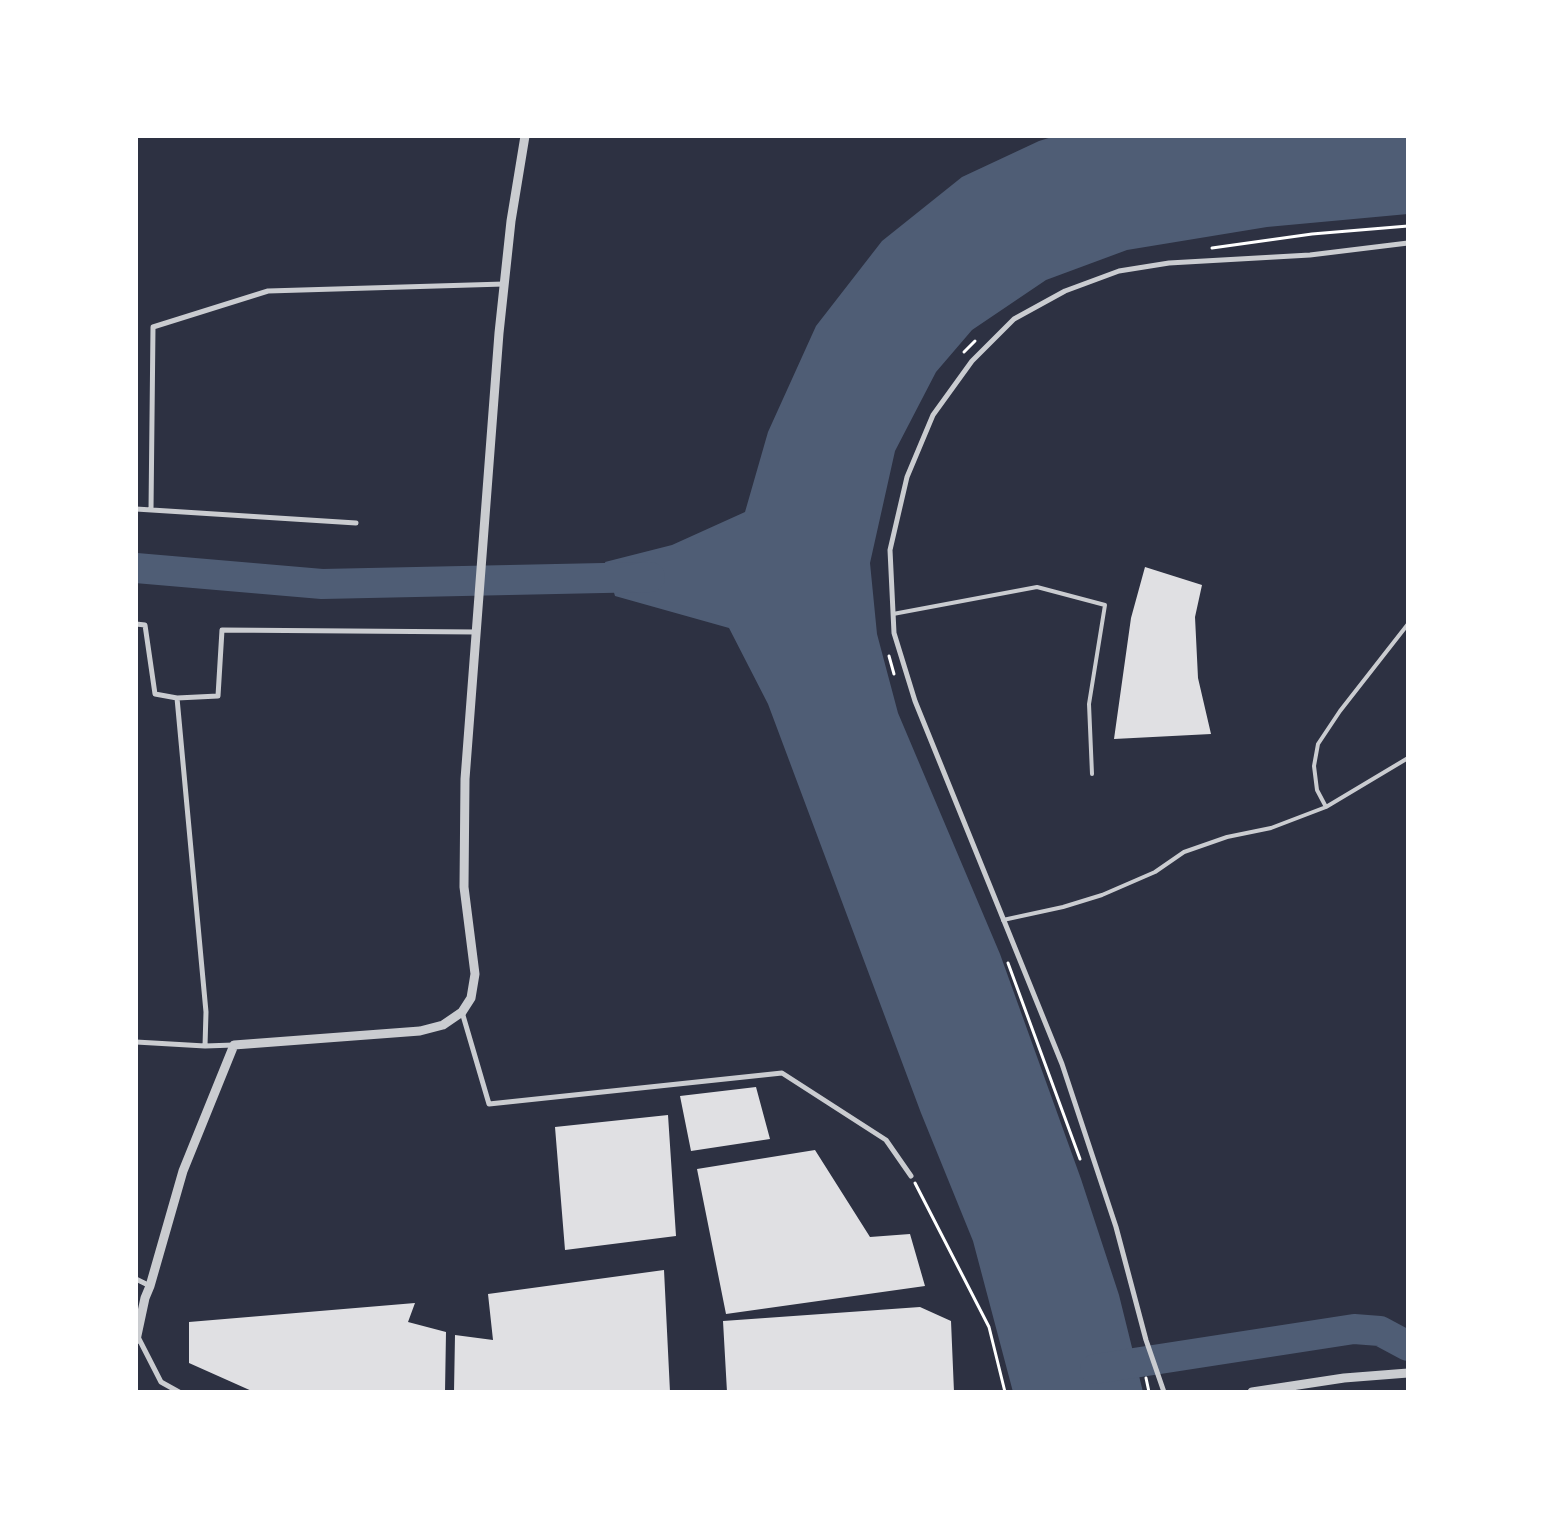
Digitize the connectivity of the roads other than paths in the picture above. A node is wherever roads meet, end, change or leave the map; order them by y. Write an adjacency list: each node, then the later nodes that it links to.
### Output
1 (525, 136): 3 (street)
2 (1408, 243): 7 (street)
3 (504, 284): 5 (street); 10 (street)
4 (136, 509): 5 (street)
5 (151, 510): 6 (street)
6 (356, 523)
7 (893, 614): 13 (lane); 15 (street)
8 (136, 624): 11 (street)
9 (1408, 624): 14 (lane)
10 (476, 627): 11 (street); 16 (street)
11 (177, 698): 19 (street)
12 (1408, 758): 14 (lane)
13 (1092, 774)
14 (1326, 808): 15 (lane)
15 (1003, 920): 27 (street)
16 (462, 1012): 18 (street); 20 (street)
17 (136, 1042): 19 (street)
18 (234, 1045): 19 (street); 22 (street)
19 (205, 1046)
20 (911, 1176)
21 (136, 1279): 22 (street)
22 (150, 1286): 23 (street)
23 (140, 1300): 24 (street)
24 (137, 1338): 26 (street)
25 (1408, 1373): 28 (street)
26 (179, 1392)
27 (1164, 1392)
28 (1252, 1392)

